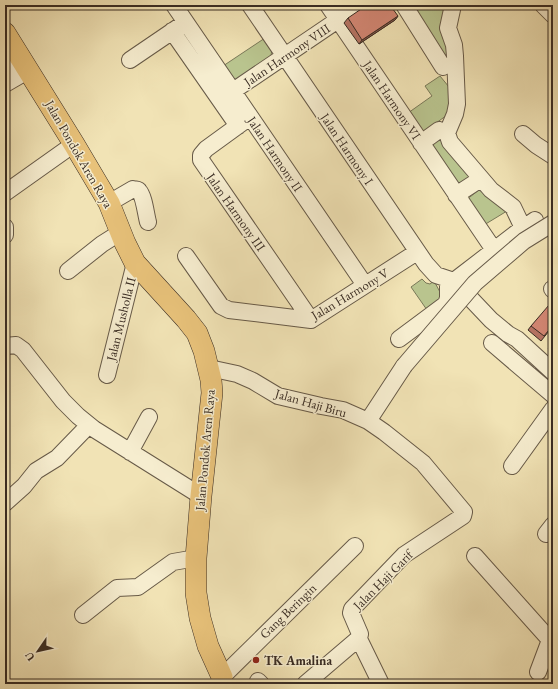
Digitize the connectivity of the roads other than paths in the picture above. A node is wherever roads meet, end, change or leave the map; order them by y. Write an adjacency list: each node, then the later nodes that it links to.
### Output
1 (174, 5): 10 (street, Jalan Harmony II)
2 (250, 5): 13 (street, Jalan Harmony I)
3 (328, 5): 9 (street, Jalan Harmony VI)
4 (360, 5): 9 (street, Jalan Harmony VIII)
5 (404, 5): 16 (street)
6 (453, 5): 34 (street)
7 (543, 5): 8 (street)
8 (553, 15)
9 (338, 20): 13 (street, Jalan Harmony VIII); 22 (street, Jalan Harmony VI)
10 (185, 22): 11 (street); 18 (street, Jalan Harmony II)
11 (172, 31): 14 (street); 19 (street, Jalan Harmony II)
12 (6, 38): 15 (main road, Jalan Pondok Aren Raya)
13 (285, 56): 18 (street, Jalan Harmony VIII); 35 (street, Jalan Harmony I)
14 (130, 60)
15 (18, 65): 17 (street); 23 (main road, Jalan Pondok Aren Raya)
16 (443, 66)
17 (5, 84)
18 (233, 91): 19 (street, Jalan Harmony II)
19 (244, 122): 40 (street, Jalan Harmony II); 41 (street, Jalan Harmony III)
20 (439, 130): 22 (street)
21 (523, 134): 24 (street)
22 (421, 143): 27 (street, Jalan Harmony VI)
23 (74, 144): 26 (street); 28 (main road, Jalan Pondok Aren Raya)
24 (553, 156)
25 (476, 182): 27 (street)
26 (5, 193)
27 (456, 195): 34 (street, Jalan Harmony VI)
28 (109, 203): 29 (street); 32 (main road, Jalan Pondok Aren Raya)
29 (148, 222)
30 (553, 223): 51 (street, bridge)
31 (5, 227): 33 (street)
32 (121, 232): 37 (main road, Jalan Pondok Aren Raya); 38 (street)
33 (5, 235)
34 (494, 250): 39 (street)
35 (417, 252): 39 (street, Jalan Harmony I); 40 (street, Jalan Harmony V)
36 (186, 256): 41 (street, Jalan Harmony V)
37 (135, 263): 45 (main road, Jalan Pondok Aren Raya); 47 (street, Jalan Musholla II)
38 (68, 271)
39 (454, 281): 42 (street); 46 (street, Jalan Harmony I)
40 (365, 285): 41 (street, Jalan Harmony V)
41 (310, 320)
42 (399, 339)
43 (492, 343): 48 (street)
44 (5, 346): 52 (street)
45 (209, 368): 51 (street, Jalan Haji Biru); 55 (main road, Jalan Pondok Aren Raya)
46 (553, 372)
47 (107, 375)
48 (553, 395)
49 (553, 409): 54 (street)
50 (149, 417): 53 (street)
51 (368, 421): 62 (street, Jalan Haji Garif)
52 (89, 425): 53 (street); 56 (street)
53 (130, 452): 55 (street)
54 (512, 466)
55 (201, 496): 59 (main road, Jalan Pondok Aren Raya)
56 (5, 503)
57 (355, 546): 64 (street, Gang Beringin)
58 (475, 556): 61 (street)
59 (196, 558): 60 (street); 64 (main road, Jalan Pondok Aren Raya)
60 (83, 615)
61 (552, 638): 63 (street)
62 (359, 639): 65 (street); 66 (street)
63 (538, 672)
64 (222, 681)
65 (305, 684)
66 (381, 684)

